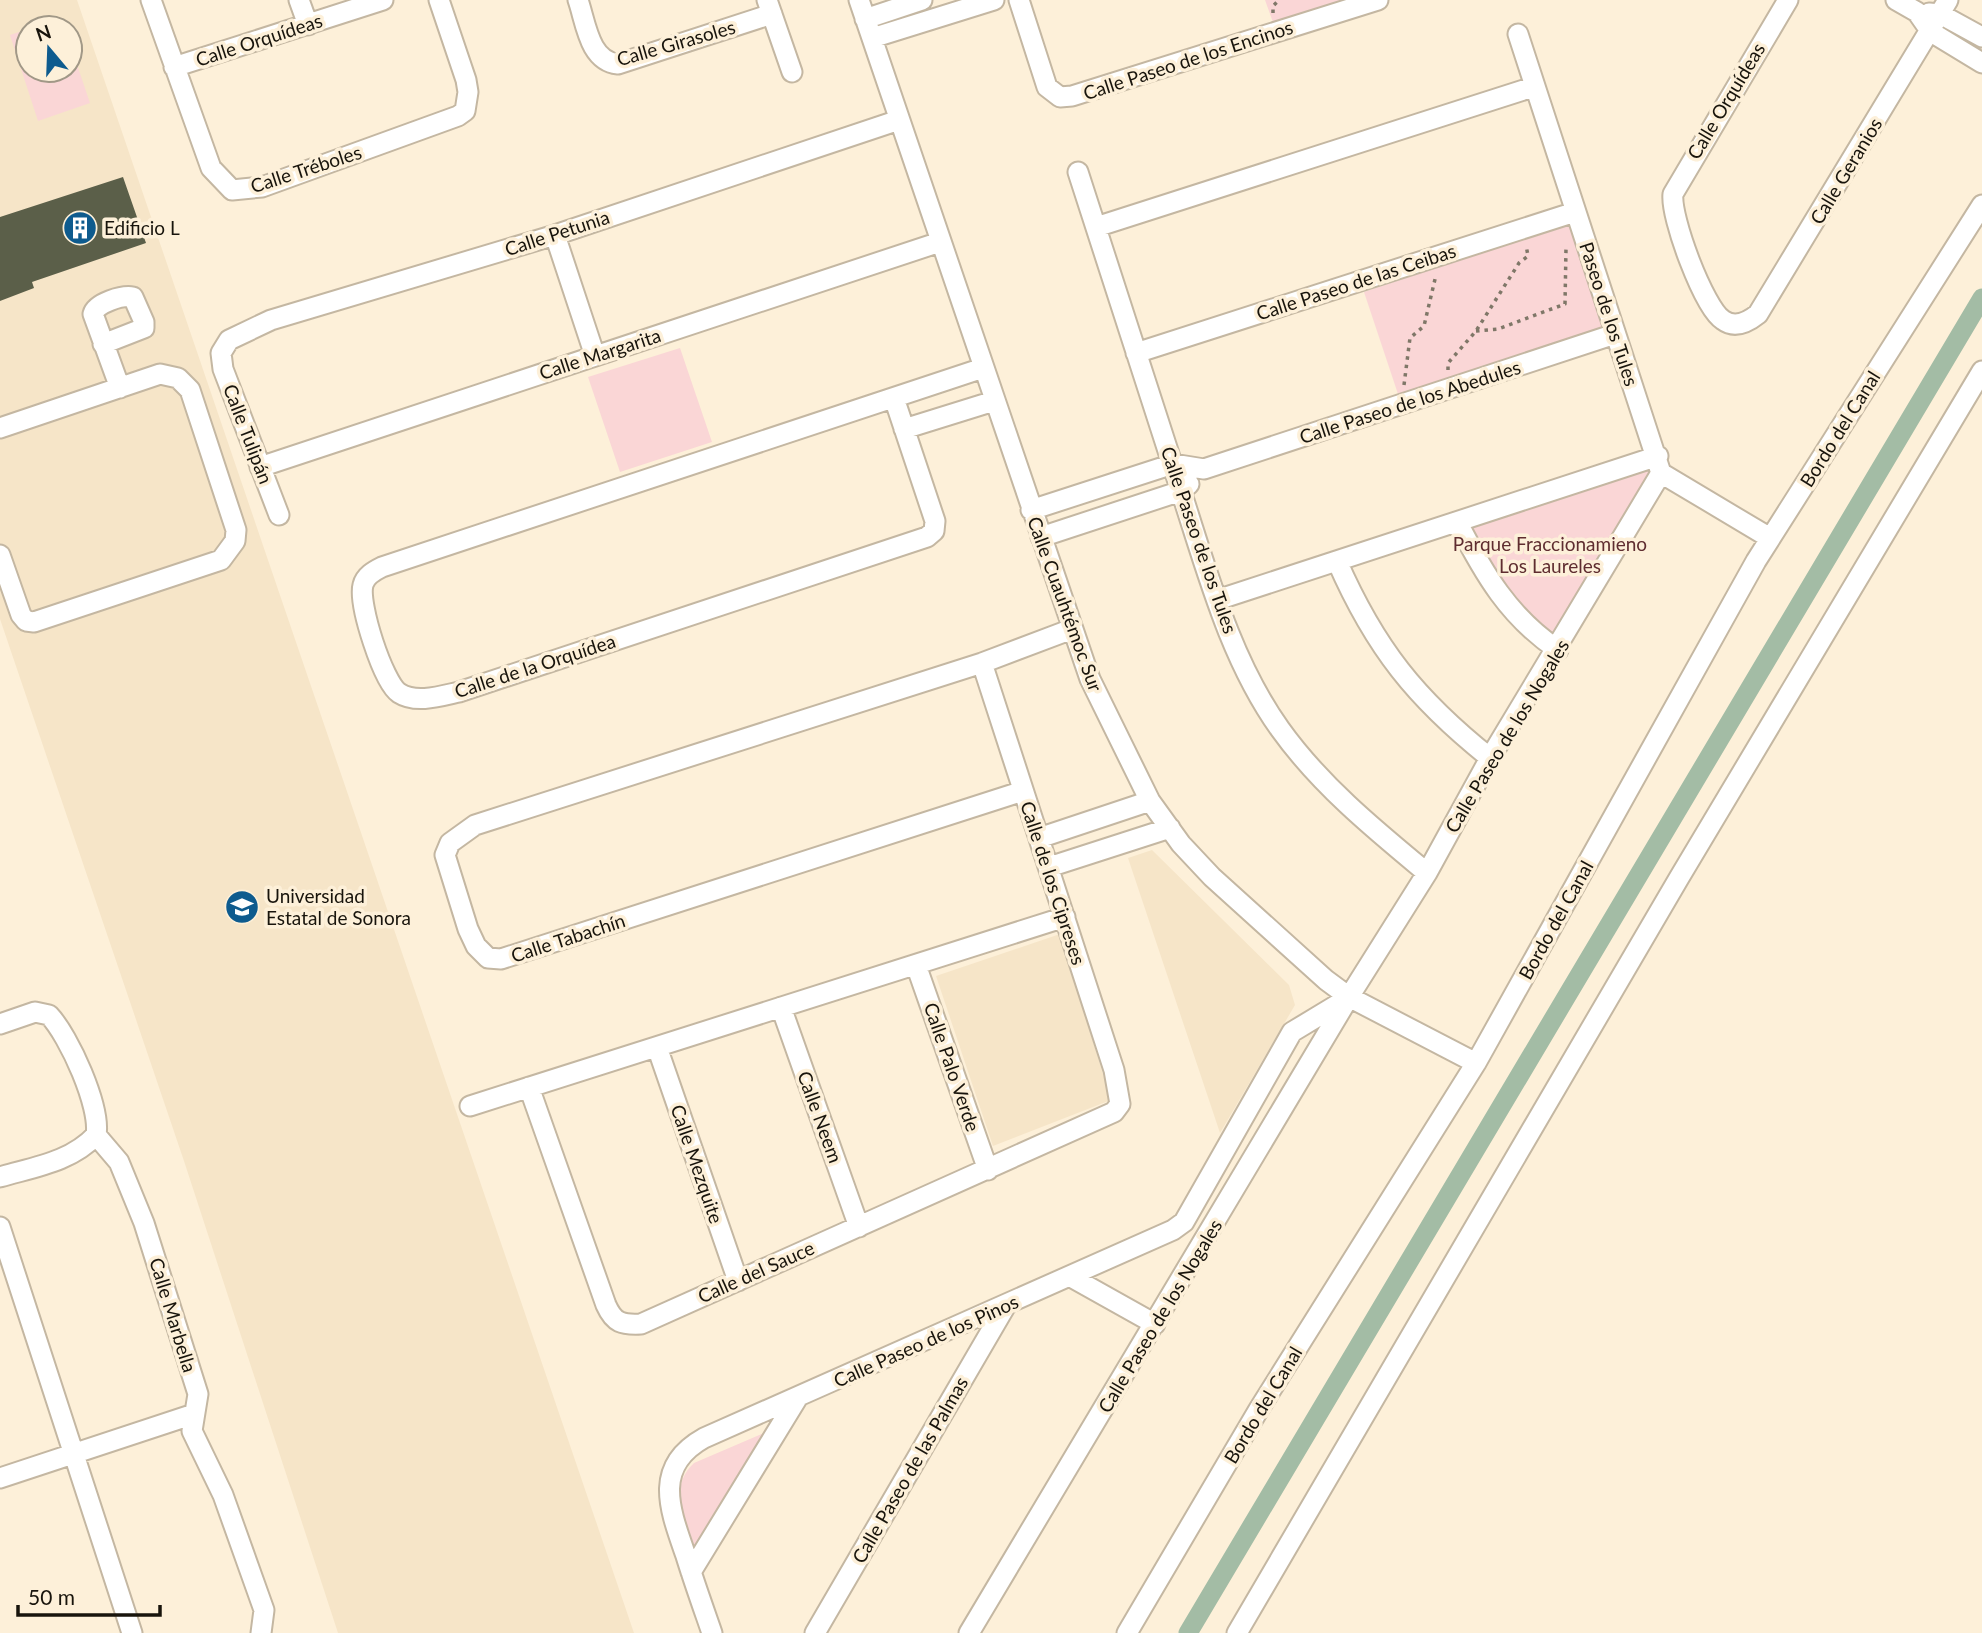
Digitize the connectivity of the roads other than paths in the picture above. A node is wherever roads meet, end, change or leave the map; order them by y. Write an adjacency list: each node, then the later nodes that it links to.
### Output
1 (151, 0): 20 (street, Calle Tréboles)
2 (299, 0): 15 (street)
3 (383, 0): 15 (street, Calle Orquídeas)
4 (439, 0): 20 (street, Calle Tréboles)
5 (578, 0): 12 (street, Calle Girasoles)
6 (922, 0): 13 (street)
7 (993, 0): 18 (street)
8 (1019, 0): 9 (street, Calle Paseo de los Encinos)
9 (1378, 0)
10 (1788, 0): 30 (street, Calle Orquídeas)
11 (1896, 0): 14 (street)
12 (770, 7): 21 (street)
13 (862, 9): 18 (street, Calle Cuauhtémoc Sur)
14 (1940, 15): 17 (street); 19 (street); 30 (street, Calle Geranios)
15 (307, 25): 20 (street, Calle Orquídeas)
16 (1518, 34): 22 (street, Paseo de los Tules)
17 (1982, 37)
18 (872, 38): 23 (street, Calle Cuauhtémoc Sur)
19 (1982, 63)
20 (174, 67)
21 (792, 72)
22 (1532, 87): 26 (street, Paseo de los Tules); 27 (street)
23 (899, 120): 28 (street, Calle Petunia); 29 (street, Calle Cuauhtémoc Sur)
24 (1078, 172): 27 (street, Calle Paseo de los Tules)
25 (1982, 205): 52 (street, Bordo del Canal)
26 (1567, 215): 31 (street, Paseo de los Tules); 34 (street, Calle Paseo de las Ceibas)
27 (1096, 228): 34 (street, Calle Paseo de los Tules)
28 (555, 235): 33 (street, Calle Petunia); 35 (street)
29 (940, 242): 35 (street, Calle Margarita); 36 (street, Calle Cuauhtémoc Sur)
30 (1747, 322)
31 (1615, 334): 44 (street, Paseo de los Tules); 46 (street, Calle Paseo de los Abedules)
32 (103, 344): 38 (street)
33 (221, 353): 45 (street, Calle Tulipán)
34 (1136, 353): 43 (street, Calle Paseo de los Tules)
35 (595, 356): 45 (street, Calle Margarita)
36 (983, 368): 39 (street, Calle de la Orquídea); 40 (street, Calle Cuauhtémoc Sur)
37 (1982, 371): 98 (street)
38 (120, 388): 41 (street); 53 (street)
39 (894, 398): 42 (street, Calle de la Orquídea); 42 (street, Calle de la Orquídea)
40 (994, 401): 42 (street); 48 (street, Calle Cuauhtémoc Sur)
41 (0, 428)
42 (904, 429)
43 (1172, 464): 46 (street, Calle Paseo de los Abedules); 47 (street, Calle Paseo de los Tules); 48 (street, Calle Paseo de los Abedules)
44 (1660, 464): 50 (street); 52 (street); 57 (street, Calle Paseo de los Nogales)
45 (260, 467): 49 (street, Calle Tulipán)
46 (1204, 469): 47 (street, Calle Paseo de los Abedules)
47 (1181, 492): 51 (street, Calle Paseo de los Abedules); 55 (street, Calle Paseo de los Tules)
48 (1031, 510): 51 (street, Calle Cuauhtémoc Sur)
49 (279, 515)
50 (1458, 523): 54 (street); 57 (street)
51 (1041, 537): 56 (street, Calle Cuauhtémoc Sur)
52 (1770, 538): 72 (street, Bordo del Canal)
53 (0, 555)
54 (1337, 561): 55 (street); 59 (street)
55 (1217, 600): 65 (street, Calle Paseo de los Tules)
56 (1072, 629): 58 (street); 61 (street, Calle Cuauhtémoc Sur)
57 (1558, 650): 59 (street, Calle Paseo de los Nogales)
58 (982, 663): 60 (street, Calle de los Cipreses); 60 (street, Calle Tabachín)
59 (1490, 758): 65 (street, Calle Paseo de los Nogales)
60 (1023, 791): 63 (street, Calle de los Cipreses)
61 (1150, 801): 62 (street, Calle Cuauhtémoc Sur); 63 (street)
62 (1170, 828): 64 (street); 68 (street, Calle Cuauhtémoc Sur)
63 (1039, 838): 64 (street, Calle de los Cipreses)
64 (1049, 867): 66 (street, Calle de los Cipreses)
65 (1427, 873): 68 (street, Calle Paseo de los Nogales)
66 (1065, 917): 67 (street); 74 (street, Calle de los Cipreses)
67 (916, 965): 69 (street); 77 (street, Calle Palo Verde)
68 (1349, 997): 72 (street, Calle Cuauhtémoc Sur); 79 (street, Calle Paseo de los Nogales); 82 (street, Calle Paseo de los Nogales)
69 (781, 1007): 71 (street); 81 (street, Calle Neem)
70 (0, 1024): 76 (street)
71 (657, 1047): 73 (street); 84 (street, Calle Mezquite)
72 (1476, 1063): 97 (street, Bordo del Canal)
73 (529, 1087): 75 (street); 84 (street, Calle del Sauce)
74 (1120, 1104): 77 (street, Calle del Sauce)
75 (470, 1106)
76 (96, 1135): 78 (street); 88 (street, Calle Marbella)
77 (988, 1170): 81 (street, Calle del Sauce)
78 (0, 1177)
79 (1184, 1222): 82 (street); 83 (street, Calle Paseo de los Pinos)
80 (0, 1227): 89 (street)
81 (859, 1227): 84 (street, Calle del Sauce)
82 (1208, 1236): 86 (street, Calle Paseo de los Nogales)
83 (1071, 1277): 85 (street, Calle Paseo de los Pinos); 86 (street)
84 (738, 1280)
85 (1005, 1307): 87 (street, Calle Paseo de los Pinos); 95 (street, Calle Paseo de las Palmas)
86 (1155, 1325): 96 (street, Calle Paseo de los Nogales)
87 (798, 1397): 91 (street); 91 (street, Calle Paseo de los Pinos)
88 (194, 1414): 89 (street); 93 (street, Calle Marbella)
89 (72, 1453): 90 (street); 92 (street)
90 (0, 1478)
91 (691, 1572): 94 (street)
92 (132, 1633)
93 (261, 1633)
94 (712, 1633)
95 (815, 1633)
96 (969, 1633)
97 (1127, 1633)
98 (1237, 1633)

